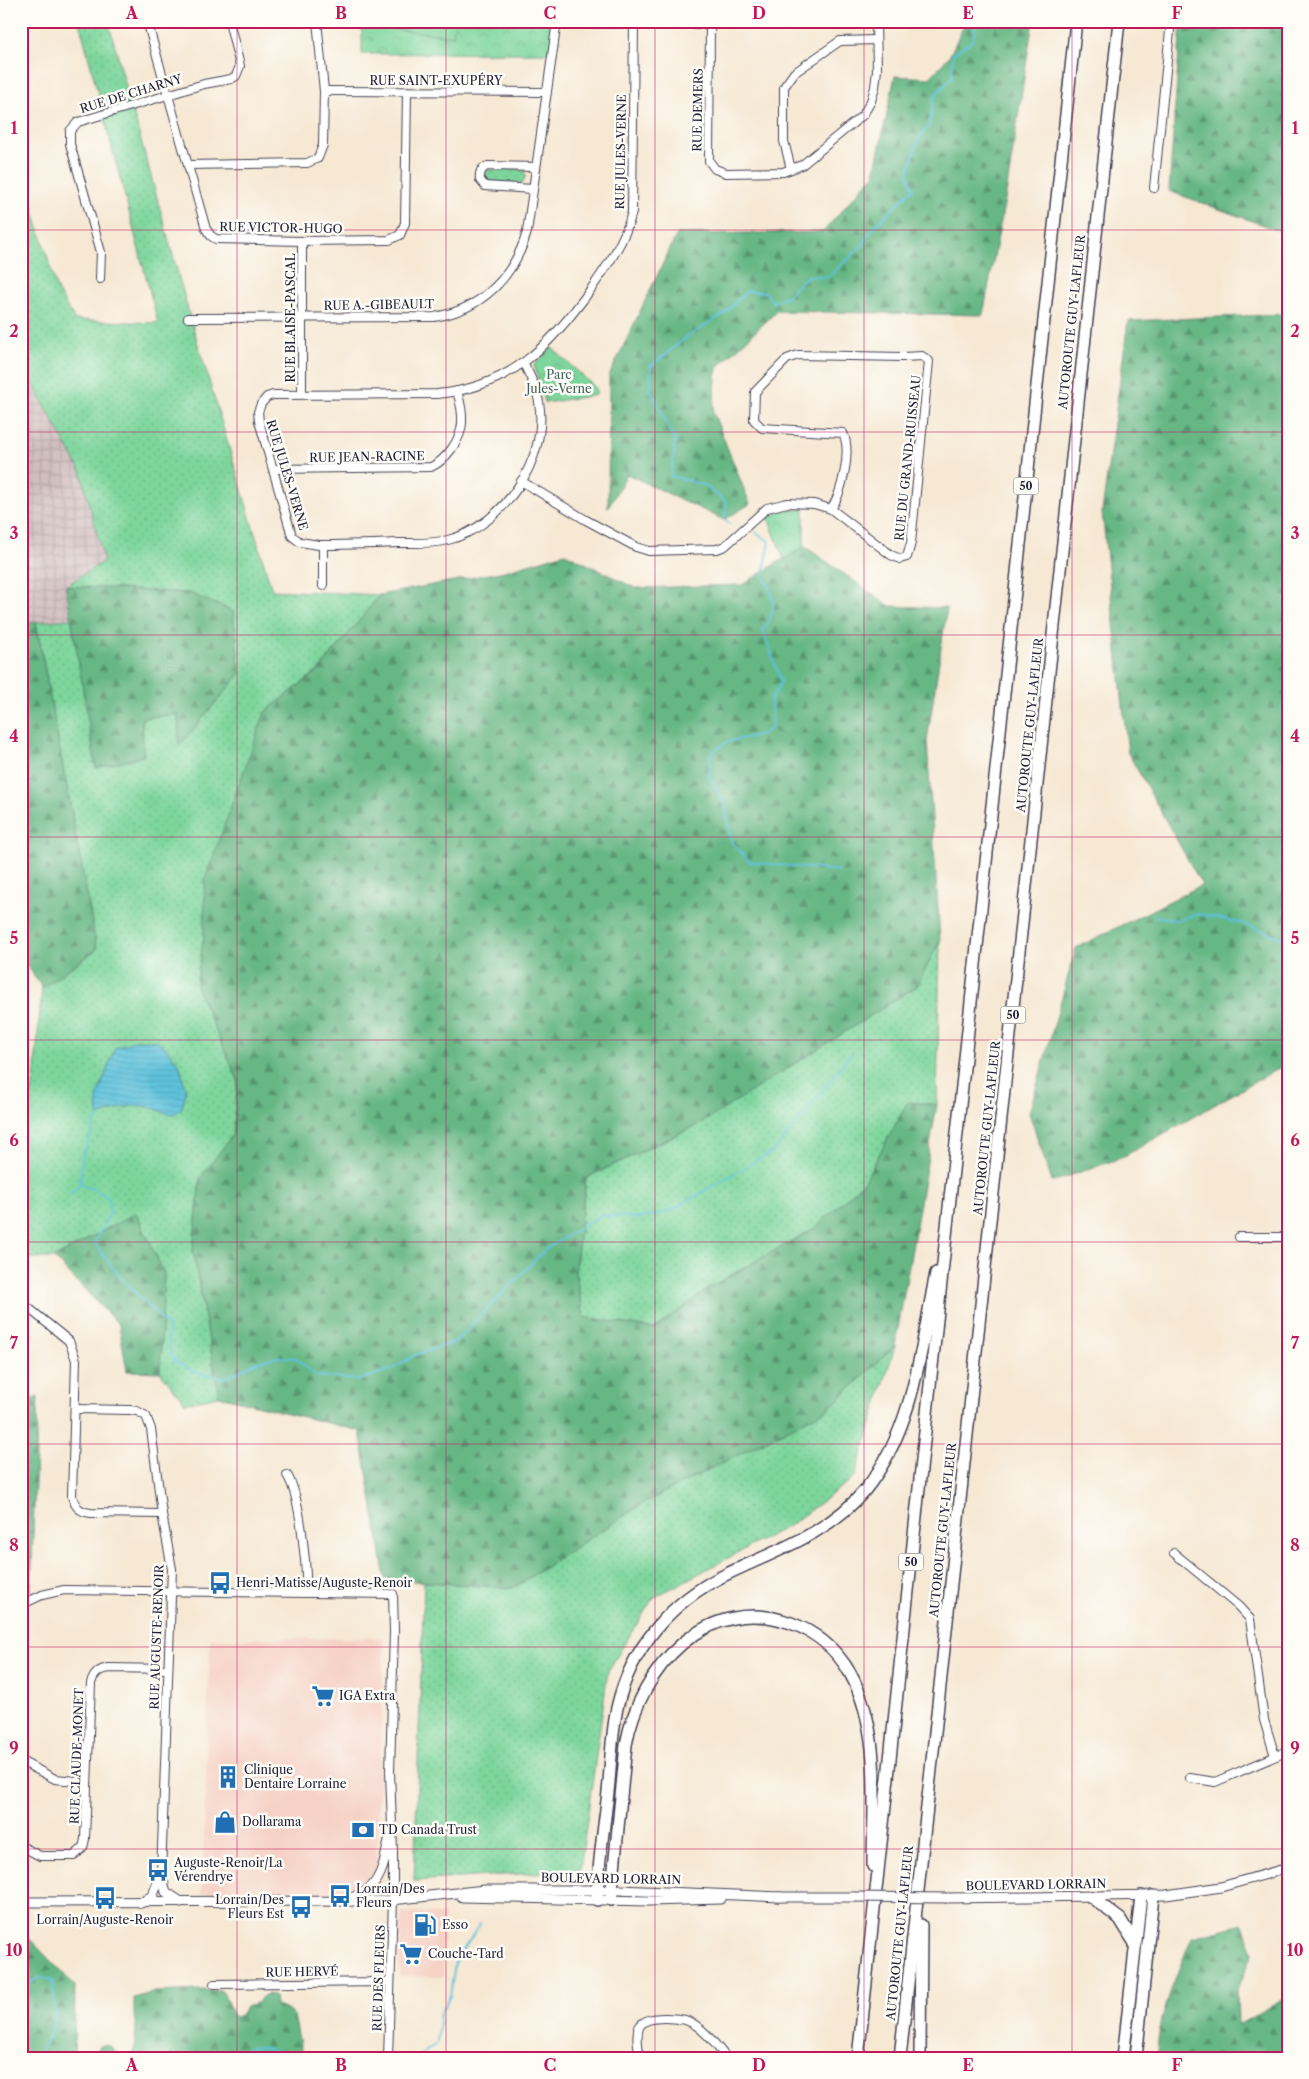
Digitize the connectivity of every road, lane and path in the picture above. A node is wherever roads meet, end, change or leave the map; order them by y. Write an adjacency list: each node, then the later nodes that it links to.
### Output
1 (147, 21): 16 (street, RUE VICTOR-HUGO)
2 (228, 21): 16 (street, RUE DE CHARNY)
3 (317, 21): 13 (street)
4 (739, 21): 11 (street)
5 (876, 21): 12 (street, RUE DEMERS)
6 (1076, 21): 34 (highway, 50)
7 (1119, 21): 53 (highway, AUTOROUTE GUY-LAFLEUR / 50)
8 (1171, 21): 20 (street)
9 (557, 22): 10 (street); 15 (street, RUE A.-GIBEAULT)
10 (634, 24): 11 (street); 26 (street, RUE JULES-VERNE)
11 (710, 24): 19 (street, RUE DEMERS)
12 (876, 40): 19 (street, RUE DEMERS); 19 (street)
13 (324, 91): 14 (street, RUE SAINT-EXUPÉRY); 17 (street)
14 (407, 92): 15 (street, RUE SAINT-EXUPÉRY); 22 (street, RUE VICTOR-HUGO)
15 (547, 92): 18 (street, RUE A.-GIBEAULT)
16 (168, 94): 17 (street, RUE VICTOR-HUGO); 23 (street, RUE DE CHARNY)
17 (188, 164): 22 (street, RUE VICTOR-HUGO)
18 (536, 167): 21 (street, RUE A.-GIBEAULT); 21 (street)
19 (791, 169)
20 (1154, 188)
21 (533, 189): 25 (street, RUE A.-GIBEAULT)
22 (302, 241): 25 (street, RUE BLAISE-PASCAL)
23 (100, 278)
24 (188, 318): 25 (street, RUE A.-GIBEAULT)
25 (302, 318): 28 (street, RUE BLAISE-PASCAL)
26 (524, 364): 27 (street, RUE JULES-VERNE); 30 (street, RUE JULES-VERNE)
27 (458, 391): 28 (street, RUE JULES-VERNE); 29 (street, RUE JEAN-RACINE)
28 (302, 394): 29 (street, RUE JULES-VERNE)
29 (274, 469): 32 (street, RUE JULES-VERNE)
30 (521, 481): 31 (street, RUE DU GRAND-RUISSEAU); 32 (street, RUE JULES-VERNE)
31 (831, 509): 31 (street, RUE DU GRAND-RUISSEAU)
32 (323, 545): 33 (street)
33 (323, 586)
34 (950, 1198): 56 (highway); 66 (highway, 50)
35 (1239, 1237): 36 (street)
36 (1288, 1237)
37 (21, 1304): 38 (street)
38 (76, 1410): 40 (street, RUE AUGUSTE-RENOIR); 40 (street)
39 (287, 1475): 43 (street)
40 (162, 1514): 42 (street, RUE AUGUSTE-RENOIR)
41 (1174, 1553): 47 (street)
42 (170, 1592): 43 (street); 44 (street); 45 (street, RUE AUGUSTE-RENOIR)
43 (307, 1592): 51 (street, RUE DES FLEURS)
44 (21, 1605)
45 (167, 1669): 50 (street, RUE CLAUDE-MONET); 55 (street, RUE AUGUSTE-RENOIR)
46 (1288, 1751): 47 (street)
47 (1276, 1756): 49 (street)
48 (21, 1761): 50 (street)
49 (1190, 1778)
50 (87, 1782): 52 (street, RUE CLAUDE-MONET)
51 (392, 1827): 61 (street, RUE DES FLEURS); 63 (main road)
52 (21, 1846)
53 (922, 1859): 74 (highway, AUTOROUTE GUY-LAFLEUR / 50); 75 (highway)
54 (1288, 1868): 59 (main road, BOULEVARD LORRAIN)
55 (161, 1874): 64 (main road); 65 (main road)
56 (597, 1895): 57 (main road, BOULEVARD LORRAIN); 61 (main road, BOULEVARD LORRAIN)
57 (611, 1895): 60 (main road, BOULEVARD LORRAIN, bridge); 66 (highway)
58 (1141, 1896): 59 (main road, BOULEVARD LORRAIN); 60 (main road, BOULEVARD LORRAIN); 67 (highway)
59 (1153, 1896): 77 (highway)
60 (1090, 1897): 67 (highway)
61 (393, 1899): 63 (main road, BOULEVARD LORRAIN); 68 (street, RUE DES FLEURS)
62 (21, 1902): 64 (main road, BOULEVARD LORRAIN)
63 (343, 1902): 65 (main road, BOULEVARD LORRAIN)
64 (141, 1903): 65 (main road, BOULEVARD LORRAIN)
65 (182, 1903)
66 (872, 1927): 73 (highway, 50)
67 (1136, 1945): 76 (highway)
68 (390, 1982): 69 (street, RUE HERVÉ); 70 (street, RUE DES FLEURS)
69 (214, 1984)
70 (388, 2058)
71 (640, 2058): 72 (street)
72 (727, 2058)
73 (858, 2058)
74 (900, 2058)
75 (920, 2058)
76 (1123, 2058)
77 (1136, 2058)

